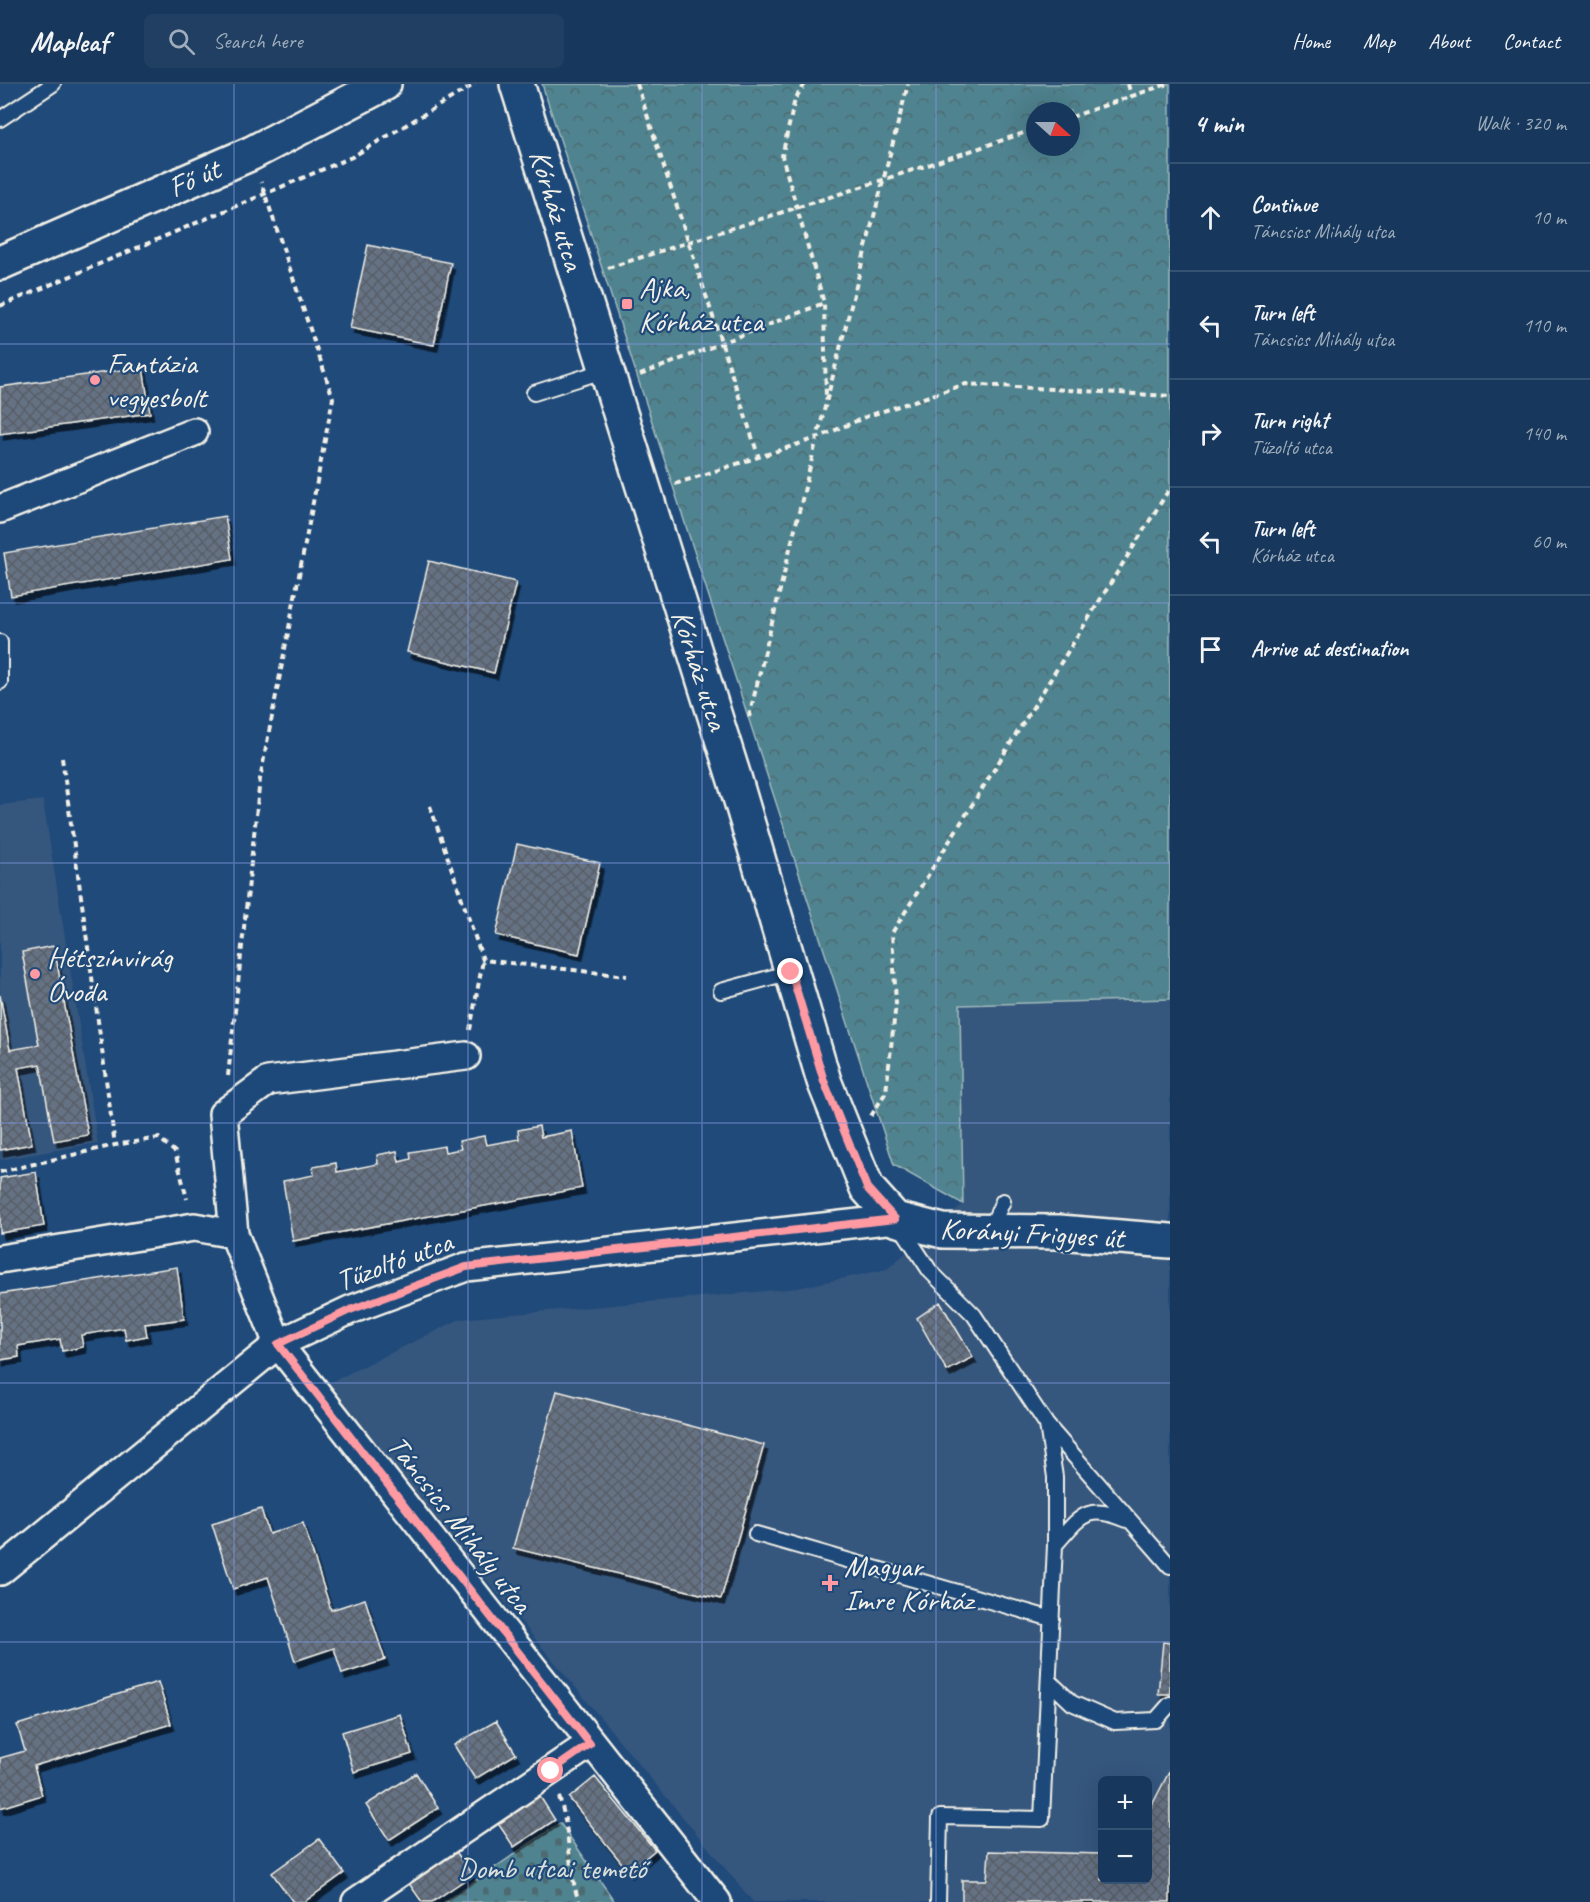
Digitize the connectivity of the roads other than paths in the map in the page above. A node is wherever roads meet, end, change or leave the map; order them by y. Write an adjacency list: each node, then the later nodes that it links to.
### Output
1 (53, 84): 4 (lane)
2 (384, 84): 5 (main road, Fő út)
3 (517, 84): 6 (main road, Kórház utca)
4 (0, 119)
5 (0, 263)
6 (609, 378): 7 (lane); 12 (main road, Kórház utca)
7 (534, 393)
8 (194, 432): 9 (street)
9 (0, 509)
10 (0, 642): 11 (lane)
11 (0, 682)
12 (791, 972): 13 (lane); 16 (main road, Kórház utca)
13 (721, 991)
14 (466, 1056): 18 (street)
15 (1003, 1201): 17 (lane)
16 (895, 1219): 17 (main road, Korányi Frigyes út); 21 (street, Tűzoltó utca); 22 (lane)
17 (989, 1232): 19 (main road, Korányi Frigyes út)
18 (234, 1234): 20 (street); 21 (street, Táncsics Mihály utca)
19 (1170, 1241)
20 (0, 1259)
21 (278, 1344): 27 (street, Tűzoltó utca); 31 (street, Táncsics Mihály utca)
22 (1047, 1425): 23 (lane); 25 (lane)
23 (1132, 1522): 25 (lane); 26 (lane)
24 (756, 1534): 28 (lane)
25 (1055, 1545): 28 (lane)
26 (1168, 1563)
27 (0, 1571)
28 (1052, 1619): 29 (lane)
29 (1050, 1682): 30 (lane); 34 (lane)
30 (1170, 1704)
31 (590, 1744): 32 (street); 33 (street, Táncsics Mihály utca)
32 (356, 1902)
33 (717, 1902)
34 (938, 1902)

